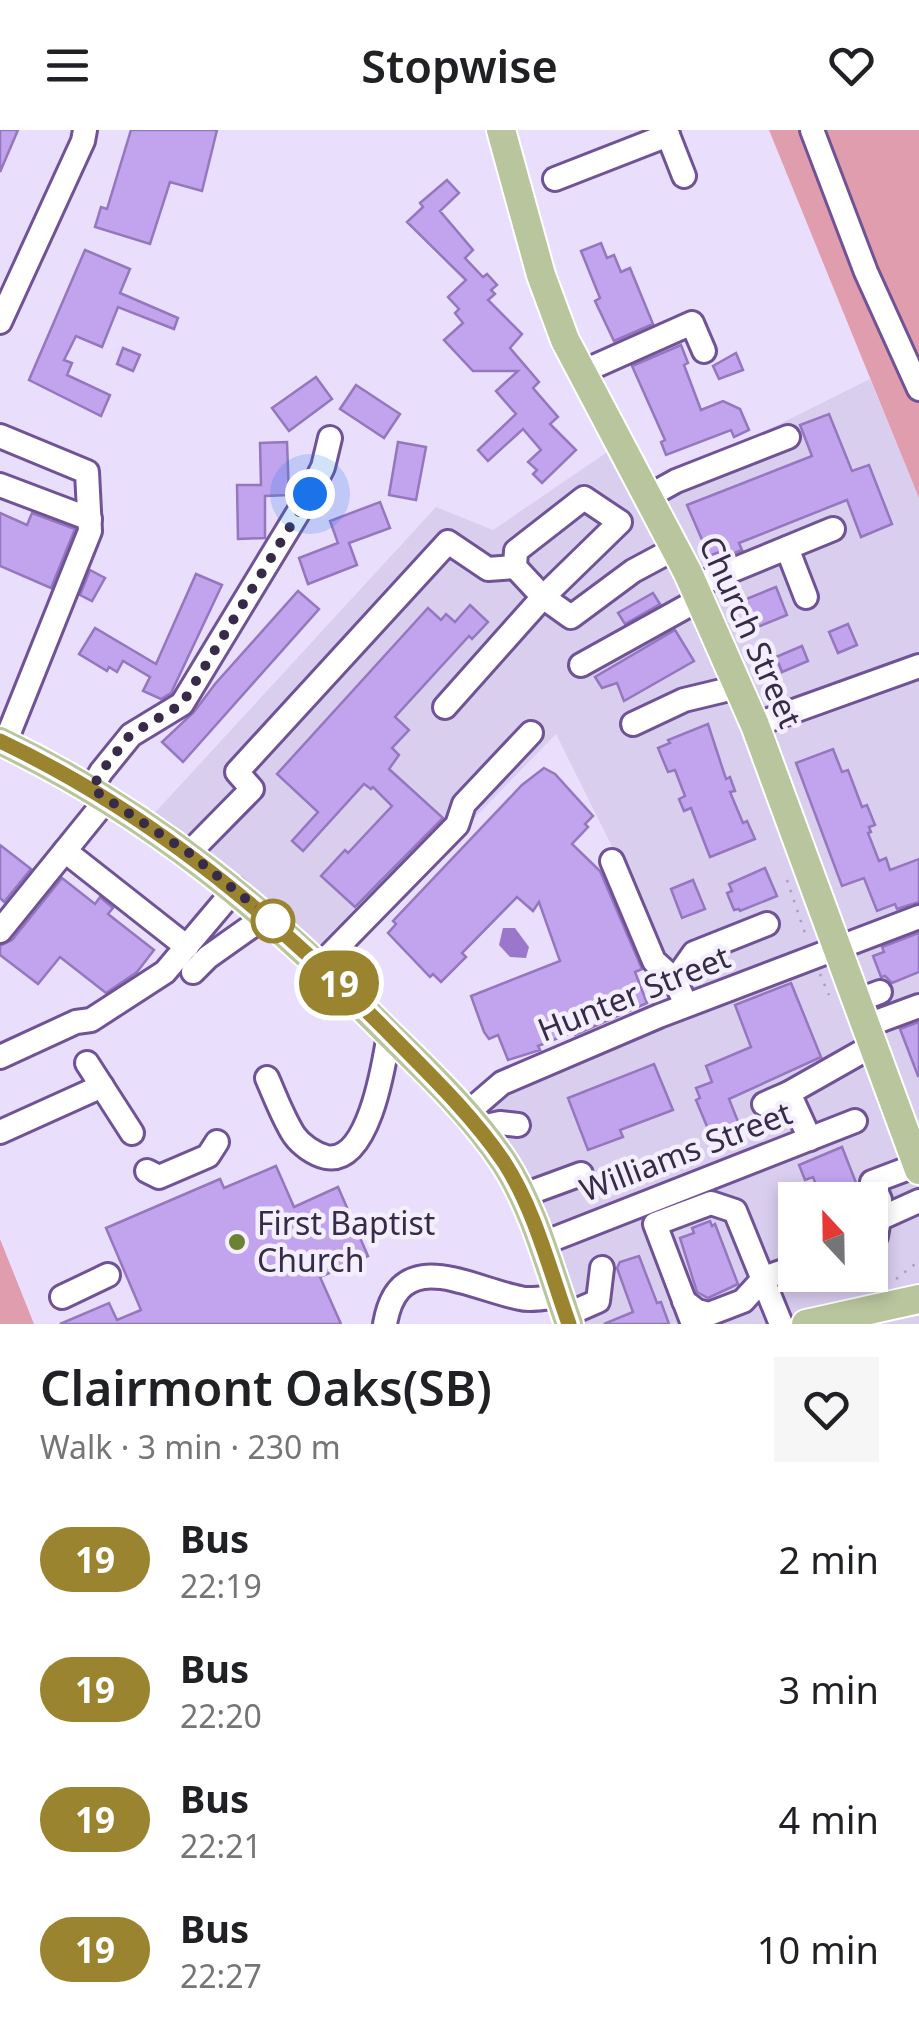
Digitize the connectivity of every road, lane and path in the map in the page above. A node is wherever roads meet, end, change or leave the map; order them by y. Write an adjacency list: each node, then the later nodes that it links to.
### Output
1 (85, 130): 7 (street)
2 (501, 130): 9 (main road, Church Street)
3 (812, 130): 10 (street)
4 (667, 132): 5 (street); 6 (street)
5 (684, 176)
6 (555, 179)
7 (0, 322)
8 (704, 351): 9 (street)
9 (582, 372): 15 (main road, Church Street)
10 (919, 389)
11 (0, 436): 16 (street)
12 (788, 437): 15 (street)
13 (330, 438): 32 (street)
14 (0, 485): 16 (street)
15 (649, 496): 18 (main road, Church Street)
16 (90, 518): 31 (street)
17 (834, 529): 19 (street)
18 (676, 548): 21 (main road, Church Street); 23 (street)
19 (787, 548): 21 (street); 22 (street)
20 (516, 567): 23 (street); 23 (street); 34 (street)
21 (697, 592): 24 (street); 26 (main road, Church Street)
22 (806, 597)
23 (543, 598): 27 (street)
24 (580, 665)
25 (919, 666): 29 (street)
26 (738, 686): 28 (street); 29 (main road, Church Street)
27 (445, 707)
28 (632, 724)
29 (756, 725): 42 (main road, Church Street)
30 (531, 734): 43 (street)
31 (3, 742): 32 (main road)
32 (100, 794): 33 (street); 34 (main road)
33 (66, 851): 40 (street); 41 (street)
34 (189, 853): 36 (main road)
35 (612, 861): 45 (street)
36 (235, 889): 37 (main road); 41 (street)
37 (266, 916): 43 (main road); 44 (street)
38 (919, 917): 42 (street, Hunter Street)
39 (767, 924): 45 (street)
40 (0, 931)
41 (187, 947): 50 (street)
42 (836, 948): 46 (street, Hunter Street); 48 (main road, Church Street)
43 (320, 965): 49 (main road)
44 (193, 972)
45 (675, 980): 46 (street)
46 (686, 1005): 57 (street, Hunter Street)
47 (919, 1006): 48 (street)
48 (868, 1016): 54 (street); 56 (main road, Church Street)
49 (389, 1034): 52 (street); 57 (main road)
50 (0, 1057)
51 (87, 1062): 53 (street)
52 (266, 1078)
53 (102, 1086): 60 (street); 61 (street)
54 (788, 1093): 55 (street); 62 (street)
55 (764, 1104)
56 (910, 1119): 64 (main road, Church Street)
57 (472, 1121): 59 (street); 68 (main road)
58 (855, 1121): 62 (street, Williams Street)
59 (518, 1125)
60 (0, 1132)
61 (132, 1132)
62 (810, 1138): 70 (street, Williams Street)
63 (218, 1142): 65 (street)
64 (918, 1168): 67 (street)
65 (147, 1170)
66 (581, 1174): 68 (street)
67 (872, 1182)
68 (522, 1196): 72 (main road)
69 (919, 1201): 71 (street)
70 (656, 1211): 72 (street, Williams Street); 76 (street); 79 (street)
71 (888, 1215)
72 (540, 1244): 80 (main road)
73 (602, 1268): 80 (street)
74 (778, 1273): 76 (street)
75 (108, 1275): 77 (street)
76 (764, 1278): 79 (street); 84 (street)
77 (62, 1297)
78 (919, 1299): 81 (main road)
79 (684, 1301): 83 (street)
80 (565, 1312): 82 (street)
81 (819, 1322)
82 (385, 1324)
83 (692, 1324)
84 (782, 1324)

